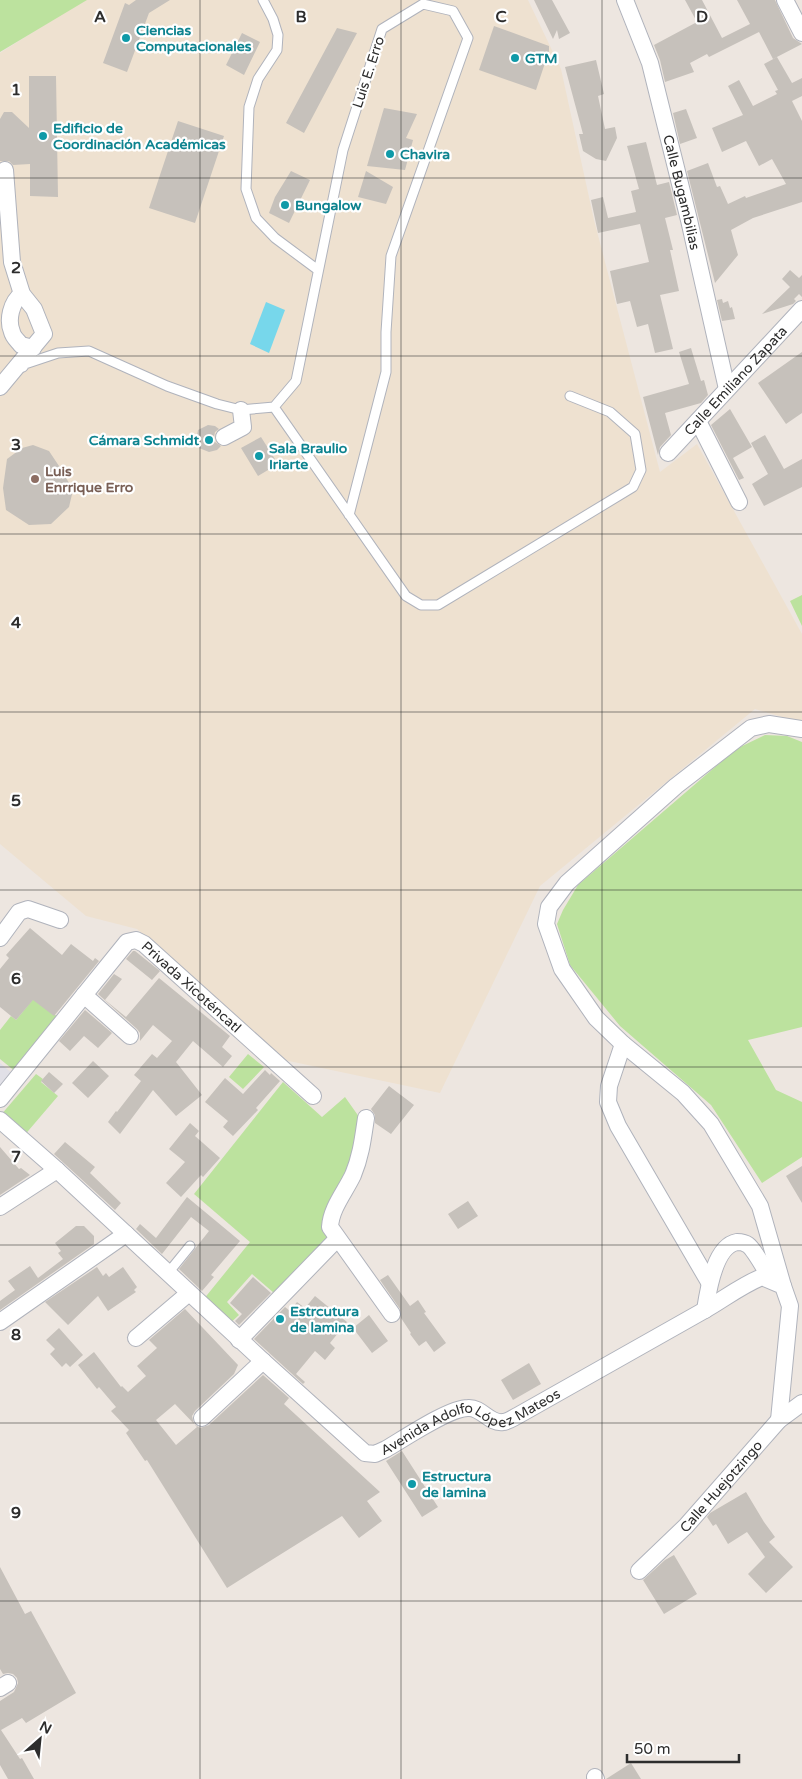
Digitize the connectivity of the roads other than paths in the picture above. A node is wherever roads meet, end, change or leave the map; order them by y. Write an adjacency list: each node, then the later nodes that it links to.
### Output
1 (263, 0): 6 (lane)
2 (625, 0): 12 (street, Calle Bugambilias)
3 (785, 0): 4 (street)
4 (802, 33)
5 (5, 170): 7 (street)
6 (318, 270): 14 (lane, Luis E. Erro); 20 (lane, Luis E. Erro)
7 (22, 294): 10 (street); 10 (street)
8 (802, 309): 12 (street, Calle Emiliano Zapata)
9 (6, 334): 10 (lane)
10 (27, 357): 11 (street); 15 (lane)
11 (0, 389)
12 (727, 389): 16 (street, Calle Emiliano Zapata)
13 (570, 396): 20 (lane)
14 (274, 407): 15 (lane); 20 (lane)
15 (241, 410): 17 (street)
16 (698, 421): 18 (street, Calle Emiliano Zapata); 19 (street)
17 (224, 437)
18 (668, 453)
19 (739, 502)
20 (349, 515)
21 (802, 729): 26 (street)
22 (60, 920): 23 (street)
23 (0, 938)
24 (84, 995): 25 (street); 27 (street, Privada Xicoténcatl); 28 (street, Privada Xicoténcatl)
25 (130, 1036)
26 (623, 1044): 37 (street); 38 (street)
27 (313, 1096)
28 (0, 1099)
29 (366, 1118): 34 (street)
30 (0, 1120): 31 (street, Avenida Adolfo López Mateos)
31 (57, 1170): 32 (street); 33 (street, Avenida Adolfo López Mateos)
32 (0, 1207)
33 (126, 1234): 36 (street, Avenida Adolfo López Mateos); 42 (street)
34 (337, 1239): 41 (street); 44 (street)
35 (190, 1246): 36 (lane)
36 (168, 1273): 39 (street, Avenida Adolfo López Mateos)
37 (710, 1282): 38 (street); 40 (street)
38 (778, 1283): 40 (street, Avenida Adolfo López Mateos); 48 (street)
39 (189, 1293): 43 (street); 44 (street, Avenida Adolfo López Mateos)
40 (705, 1310): 45 (street, Avenida Adolfo López Mateos)
41 (392, 1314)
42 (0, 1322)
43 (136, 1338)
44 (240, 1340): 45 (street, Avenida Adolfo López Mateos)
45 (263, 1361): 47 (street)
46 (802, 1404): 48 (street, Calle Huejotzingo)
47 (202, 1418)
48 (779, 1420): 49 (street, Calle Huejotzingo)
49 (639, 1571)

